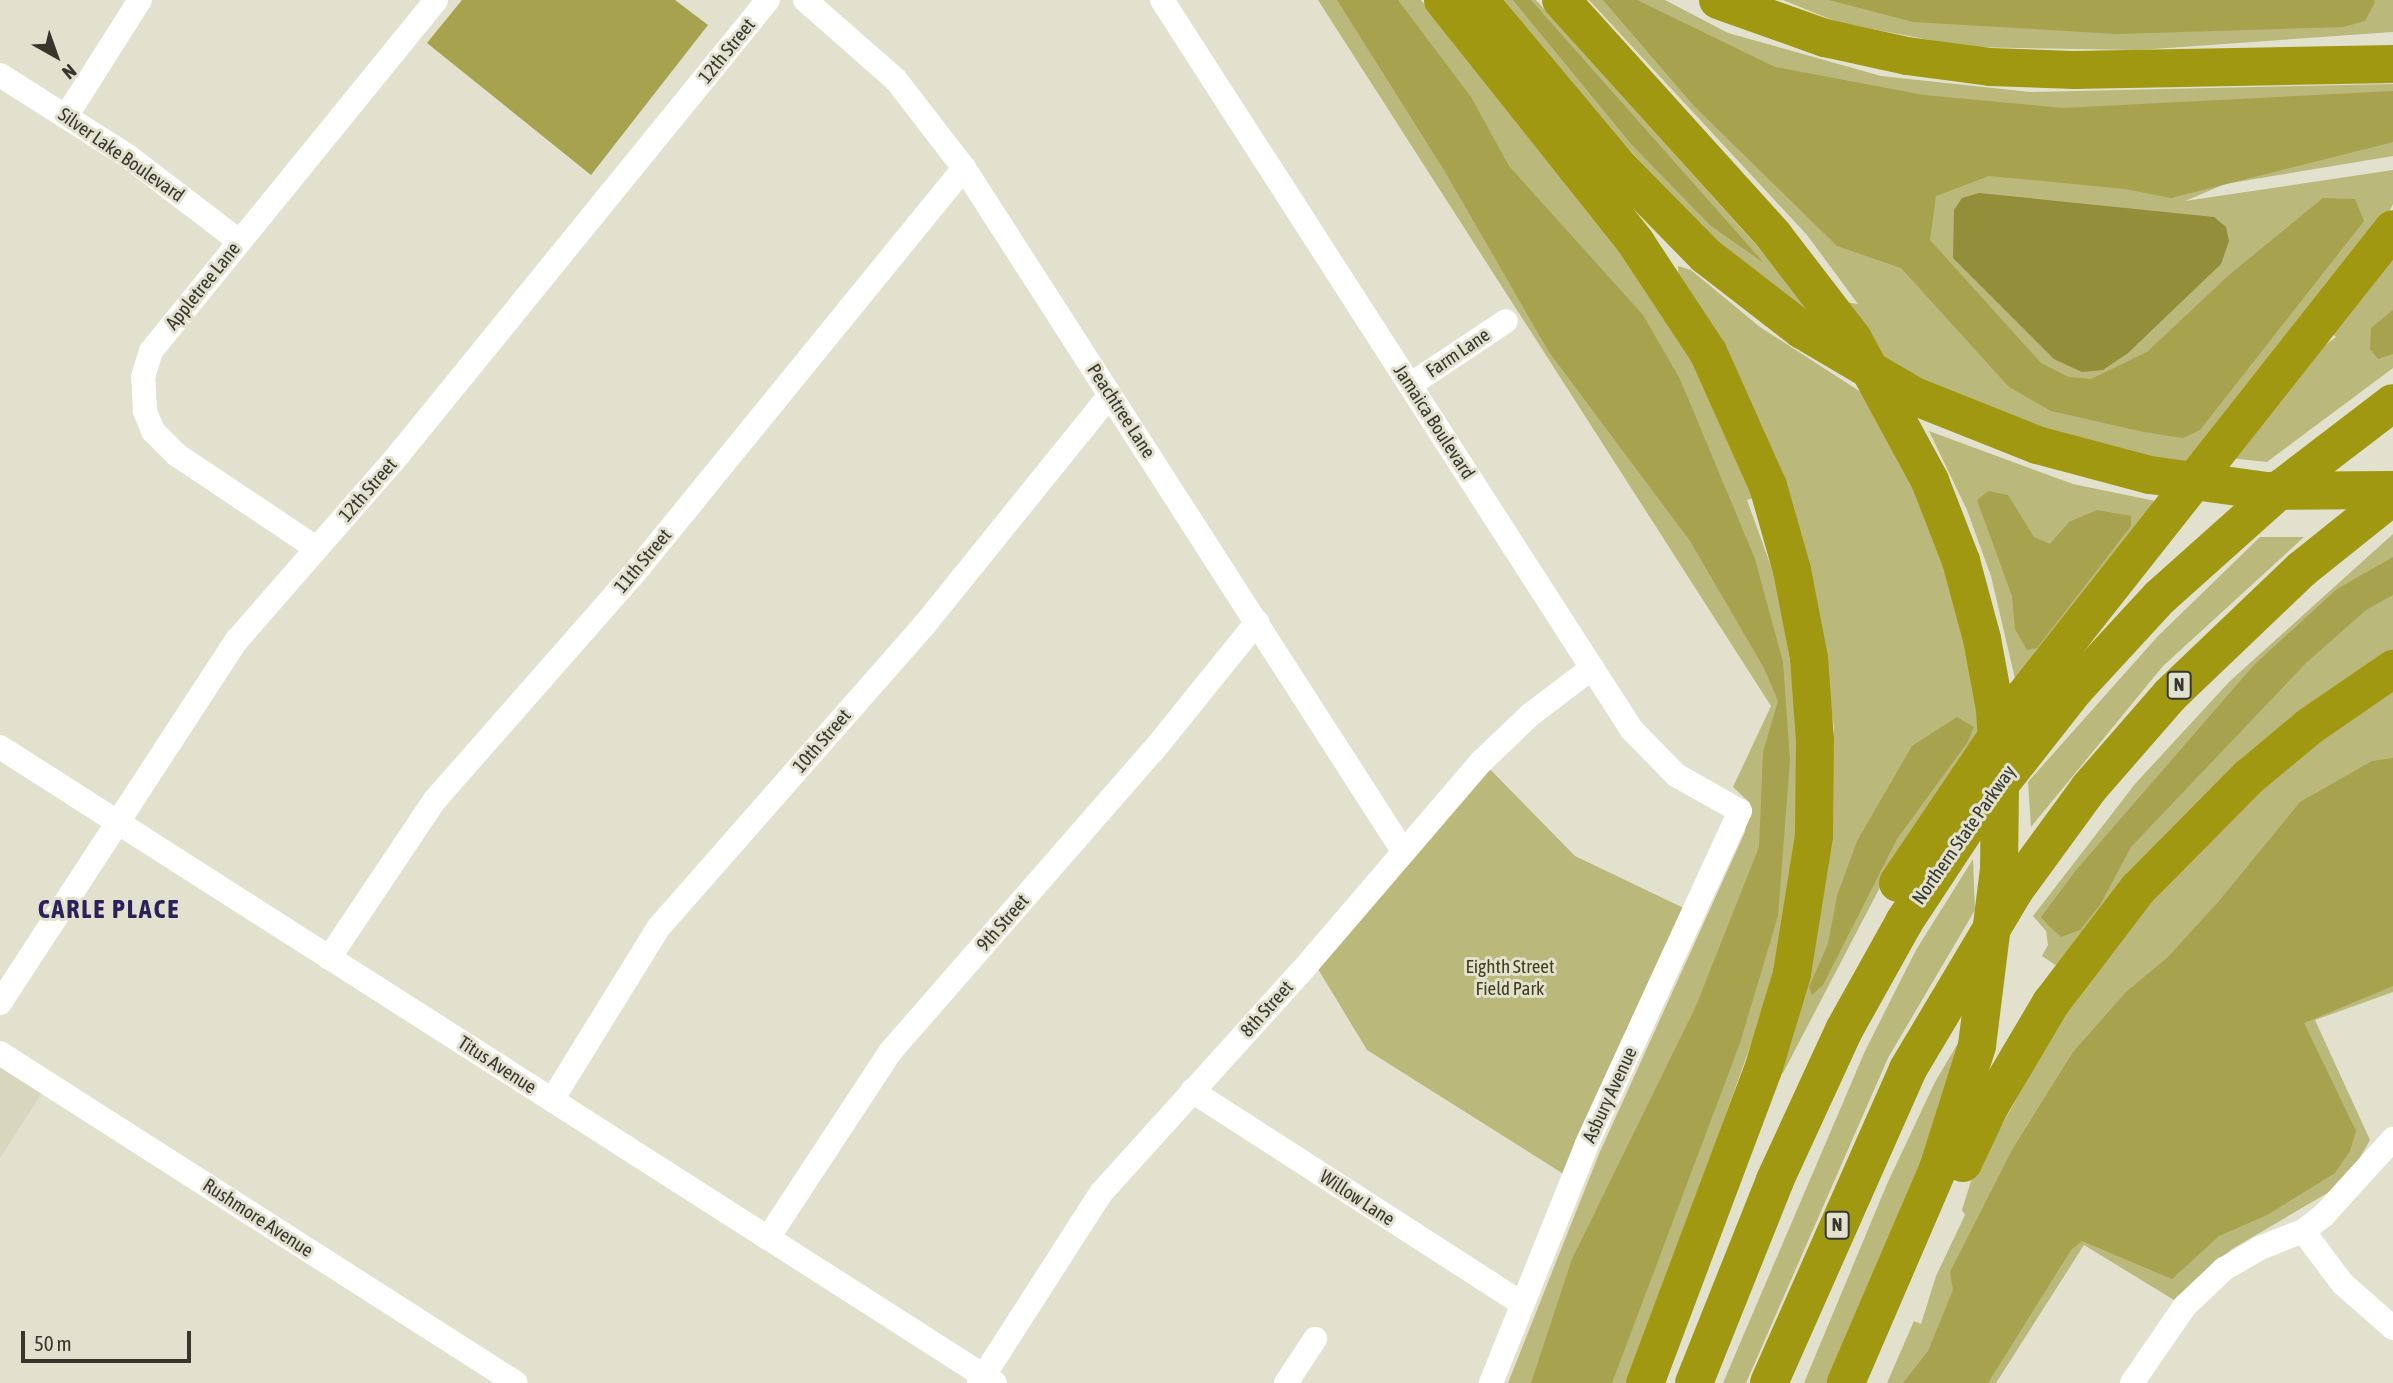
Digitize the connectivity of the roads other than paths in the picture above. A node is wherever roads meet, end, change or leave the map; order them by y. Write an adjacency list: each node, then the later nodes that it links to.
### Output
1 (141, 0): 12 (street)
2 (436, 0): 15 (street, Appletree Lane)
3 (768, 0): 22 (street, 12th Street)
4 (804, 0): 13 (street, Peachtree Lane)
5 (1162, 0): 17 (street, Jamaica Boulevard)
6 (1443, 0): 46 (highway)
7 (1479, 0): 20 (highway)
8 (1561, 0): 49 (highway)
9 (1718, 0): 10 (highway)
10 (2388, 64)
11 (0, 75): 12 (street, Silver Lake Boulevard)
12 (67, 115): 15 (street, Silver Lake Boulevard)
13 (964, 168): 18 (street, Peachtree Lane); 30 (street, 11th Street)
14 (2393, 229): 32 (highway)
15 (239, 241): 22 (street, Appletree Lane)
16 (1506, 321): 17 (street, Farm Lane)
17 (1410, 385): 24 (street, Jamaica Boulevard)
18 (1110, 396): 23 (street, Peachtree Lane); 35 (street, 10th Street)
19 (2393, 403): 32 (highway, Northern State Parkway)
20 (2393, 490)
21 (2393, 496): 48 (highway, N)
22 (316, 548): 28 (street, 12th Street)
23 (1257, 622): 29 (street, Peachtree Lane); 38 (street, 9th Street)
24 (1592, 668): 27 (street, Jamaica Boulevard); 29 (street, 8th Street)
25 (2393, 668): 50 (highway)
26 (0, 747): 28 (street, Titus Avenue)
27 (1741, 811): 39 (street, Asbury Avenue)
28 (117, 822): 30 (street, Titus Avenue); 31 (street, 12th Street)
29 (1403, 851): 34 (street, 8th Street)
30 (329, 958): 35 (street, Titus Avenue)
31 (0, 1003)
32 (1844, 1030): 47 (highway, Northern State Parkway)
33 (0, 1053): 43 (street, Rushmore Avenue)
34 (1192, 1091): 39 (street, Willow Lane); 42 (street, 8th Street)
35 (552, 1100): 38 (street, Titus Avenue)
36 (2393, 1139): 37 (street)
37 (2303, 1231): 40 (street); 51 (street)
38 (768, 1238): 42 (street, Titus Avenue)
39 (1522, 1304): 45 (street, Asbury Avenue)
40 (2393, 1328)
41 (1315, 1339): 44 (street)
42 (986, 1381)
43 (516, 1383)
44 (1286, 1383)
45 (1491, 1383)
46 (1645, 1383)
47 (1693, 1383)
48 (1769, 1383)
49 (1846, 1383)
50 (1868, 1383)
51 (2132, 1383)

